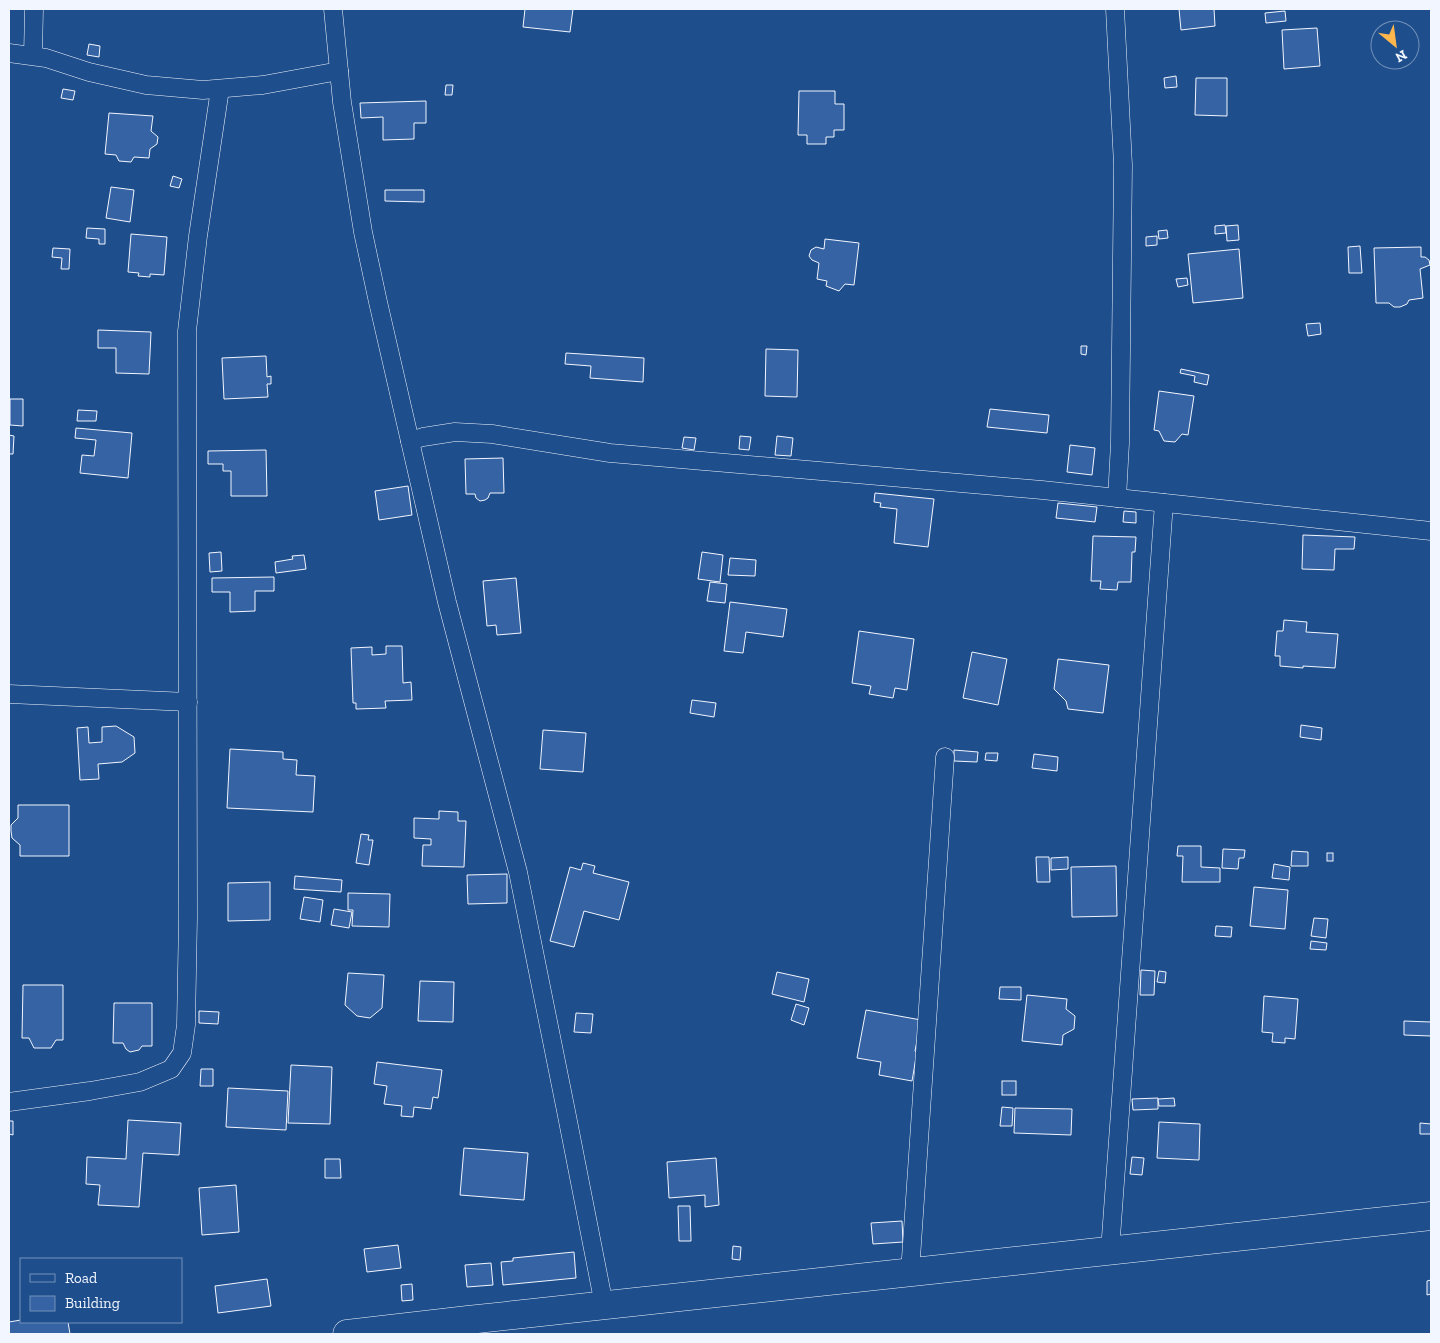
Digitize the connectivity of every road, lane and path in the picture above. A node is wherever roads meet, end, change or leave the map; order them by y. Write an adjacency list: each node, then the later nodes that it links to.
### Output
1 (34, 9): 5 (street)
2 (333, 9): 6 (street)
3 (1115, 9): 9 (street)
4 (9, 53): 5 (street)
5 (33, 55): 7 (street)
6 (339, 72): 7 (street); 8 (street)
7 (220, 89): 13 (street)
8 (410, 441): 9 (street); 19 (street)
9 (1117, 498): 10 (street)
10 (1164, 503): 11 (street); 17 (street)
11 (1431, 531)
12 (9, 694): 13 (street)
13 (188, 702): 15 (street)
14 (945, 757): 18 (street)
15 (9, 1102)
16 (1431, 1216): 17 (highway)
17 (1110, 1251): 18 (highway)
18 (910, 1273): 19 (highway)
19 (604, 1305): 20 (highway)
20 (468, 1327): 21 (highway)
21 (347, 1334)

